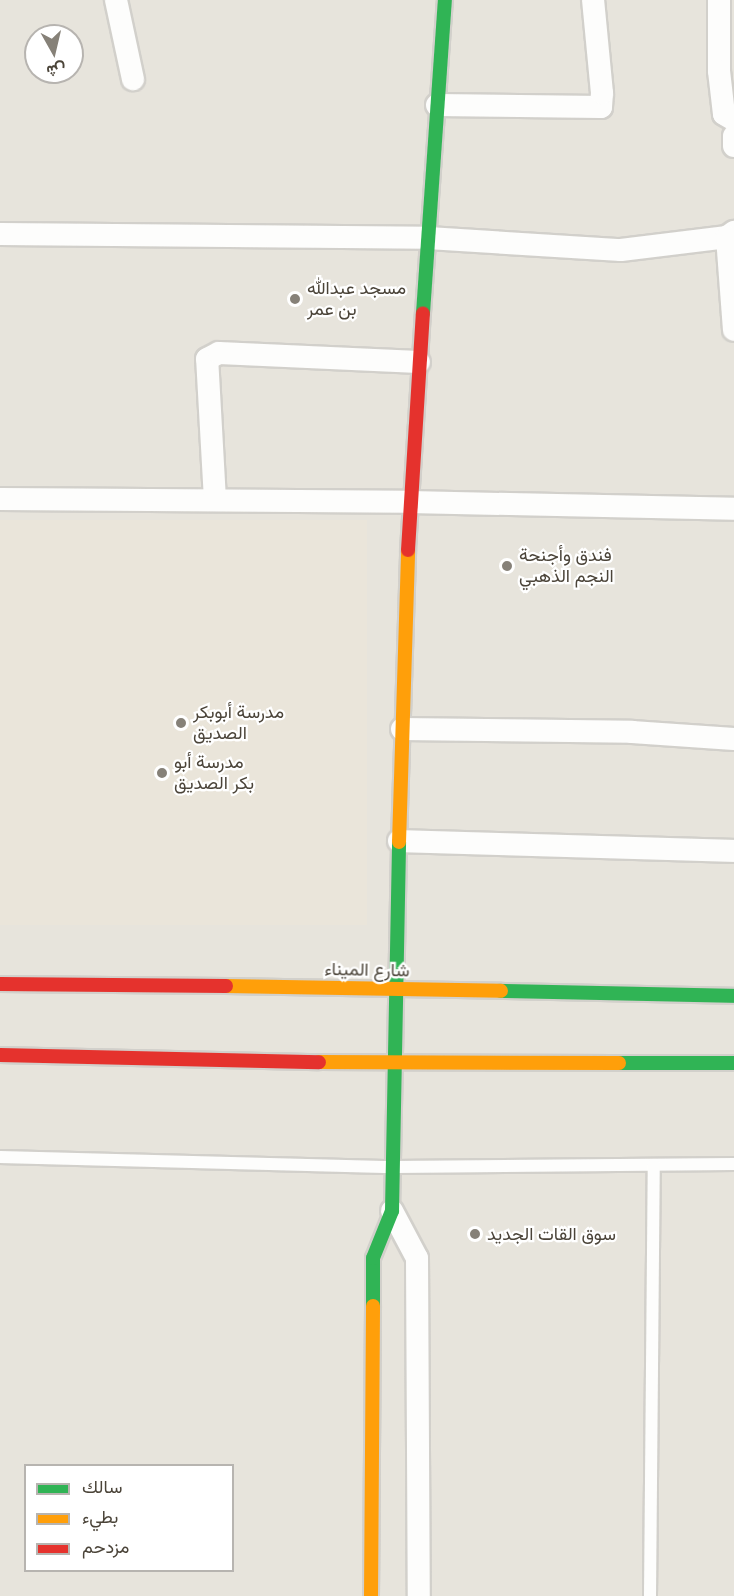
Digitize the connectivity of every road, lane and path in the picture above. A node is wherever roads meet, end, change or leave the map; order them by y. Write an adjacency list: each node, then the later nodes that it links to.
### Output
1 (116, 0): 5 (street)
2 (445, 0): 6 (main road)
3 (593, 0): 6 (street)
4 (719, 0): 7 (street)
5 (133, 79)
6 (437, 105): 12 (main road)
7 (734, 120)
8 (734, 136): 9 (street)
9 (734, 146)
10 (0, 234): 12 (street)
11 (731, 234): 12 (street); 13 (street)
12 (428, 238): 14 (main road)
13 (734, 330)
14 (419, 362): 16 (street); 17 (main road)
15 (0, 499): 16 (street)
16 (215, 500): 17 (street)
17 (409, 502): 18 (street); 19 (main road)
18 (734, 509)
19 (402, 729): 20 (street); 21 (main road)
20 (734, 739)
21 (399, 841): 22 (street); 24 (main road)
22 (734, 851)
23 (0, 984): 24 (main road, شارع الميناء)
24 (395, 988): 25 (main road, شارع الميناء); 28 (main road)
25 (734, 996)
26 (0, 1055): 28 (main road)
27 (734, 1063): 28 (main road)
28 (395, 1064): 32 (main road)
29 (0, 1157): 32 (lane)
30 (734, 1164): 31 (lane)
31 (654, 1165): 32 (lane); 36 (lane)
32 (394, 1167): 33 (main road)
33 (392, 1211): 34 (main road); 35 (street)
34 (371, 1596)
35 (419, 1596)
36 (650, 1596)

